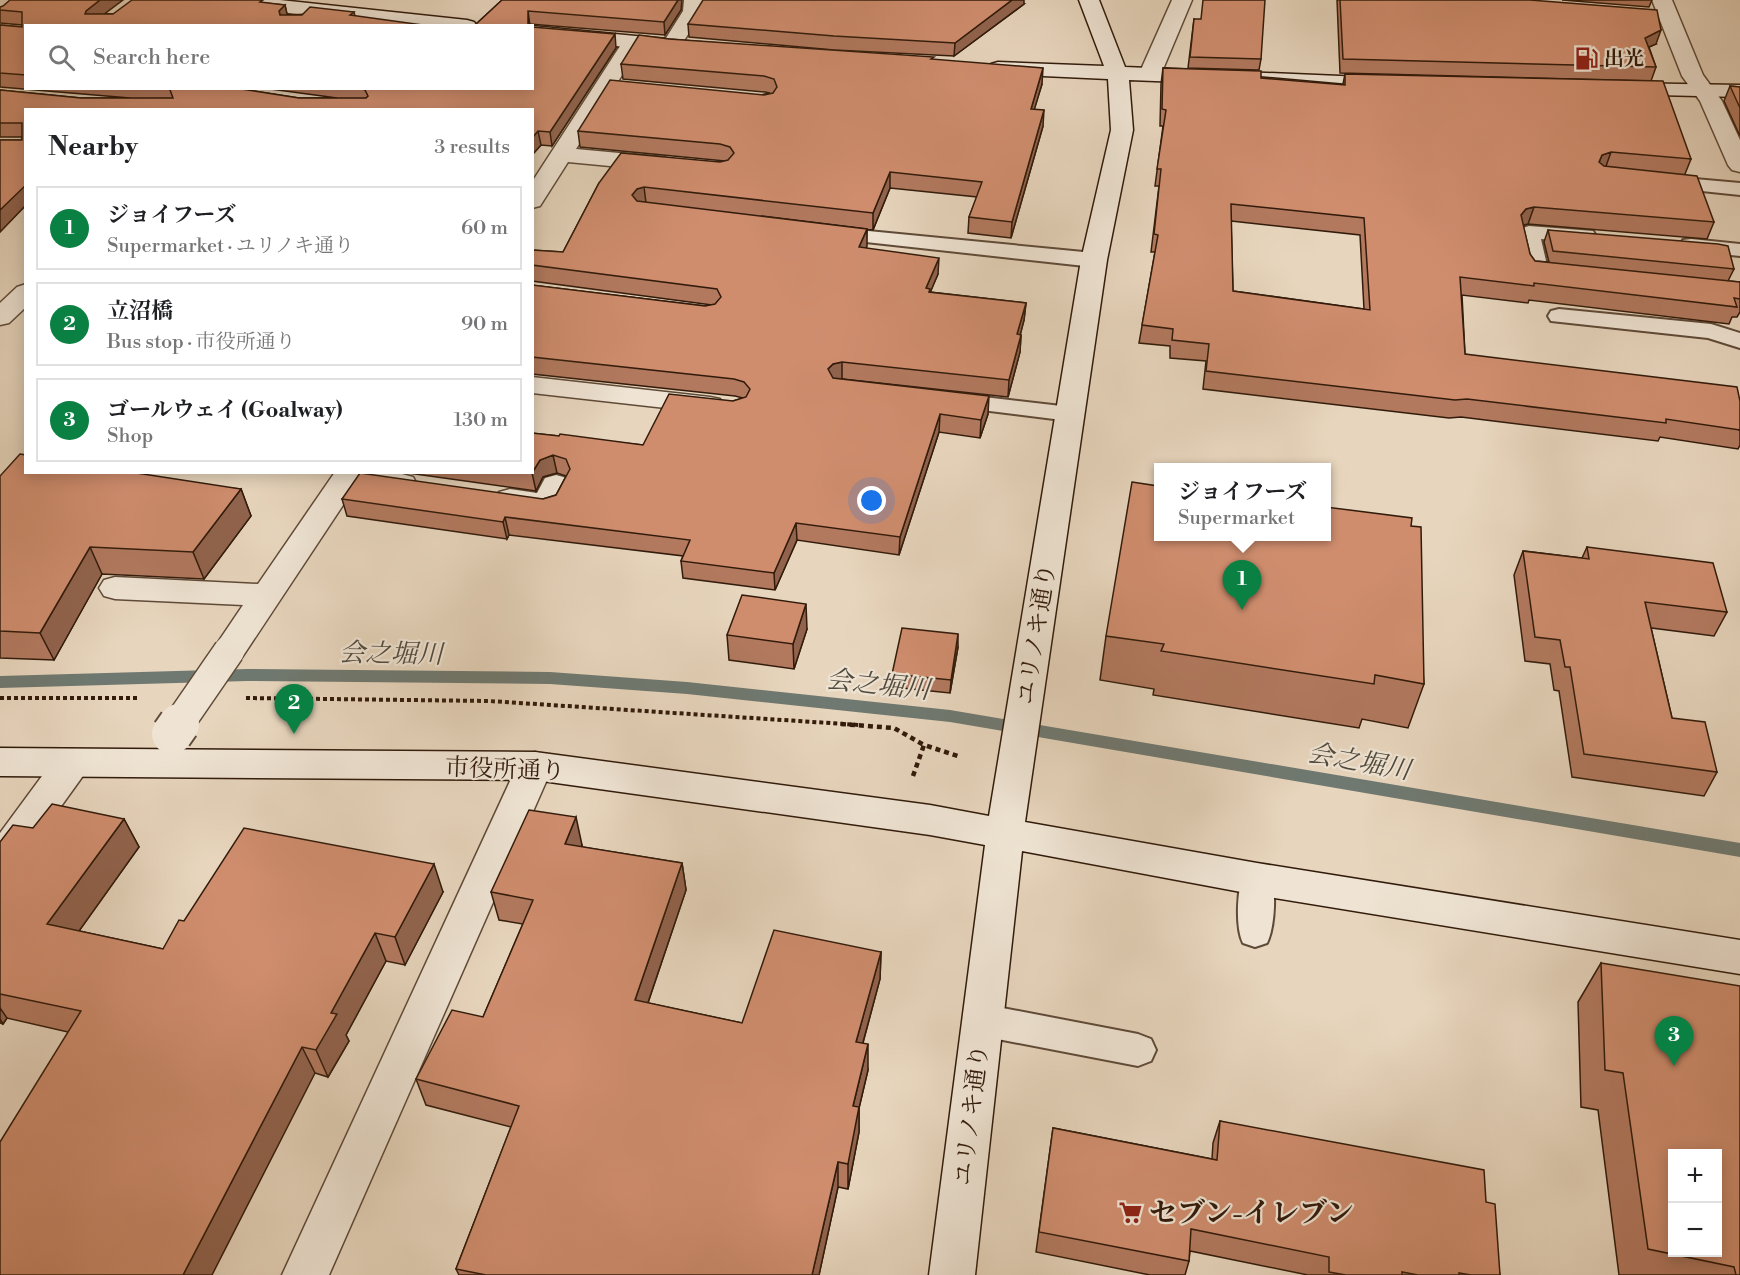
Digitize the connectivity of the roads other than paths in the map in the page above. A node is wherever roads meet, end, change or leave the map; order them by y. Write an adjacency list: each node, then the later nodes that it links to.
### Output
1 (225, 0): 5 (street)
2 (694, 0): 12 (street)
3 (1089, 0): 16 (street, ユリノキ通り)
4 (1182, 0): 15 (street)
5 (311, 9): 8 (street); 9 (street)
6 (1665, 9): 7 (street); 21 (street)
7 (1645, 15)
8 (296, 24)
9 (449, 24)
10 (534, 32): 11 (street)
11 (632, 43): 12 (street); 18 (street)
12 (671, 46): 13 (street)
13 (695, 48)
14 (979, 67): 16 (street)
15 (1150, 74): 16 (street); 17 (street)
16 (1118, 75): 33 (street, ユリノキ通り)
17 (1406, 85)
18 (606, 86): 19 (street); 23 (street)
19 (628, 88)
20 (1597, 88): 21 (street)
21 (1704, 90): 22 (street); 24 (street)
22 (1740, 91)
23 (562, 156): 25 (street); 28 (street)
24 (1740, 165)
25 (687, 166)
26 (1639, 180): 27 (lane)
27 (1740, 189)
28 (534, 198)
29 (803, 231): 33 (lane)
30 (1611, 239): 34 (lane)
31 (1670, 244): 32 (lane)
32 (1740, 250)
33 (1094, 260): 42 (street, ユリノキ通り)
34 (1584, 275)
35 (24, 294): 37 (street)
36 (1559, 316): 38 (lane)
37 (0, 317)
38 (1740, 341)
39 (534, 385): 41 (street)
40 (922, 397): 42 (lane)
41 (735, 407)
42 (1070, 414): 53 (street, ユリノキ通り)
43 (349, 475): 45 (street); 48 (street)
44 (556, 485): 46 (street)
45 (429, 488)
46 (487, 496)
47 (115, 588): 48 (street)
48 (267, 595): 51 (street, bridge)
49 (0, 762): 50 (street, 市役所通り)
50 (72, 763): 51 (street, 市役所通り); 54 (street)
51 (153, 763): 52 (street, 市役所通り)
52 (535, 766): 53 (street, 市役所通り); 61 (street)
53 (1005, 833): 55 (street, 市役所通り); 58 (street, ユリノキ通り)
54 (0, 862)
55 (1257, 879): 56 (lane); 57 (street, 市役所通り)
56 (1255, 933)
57 (1740, 957)
58 (982, 1020): 59 (lane); 60 (street, ユリノキ通り)
59 (1138, 1050)
60 (955, 1274)
61 (304, 1275)

